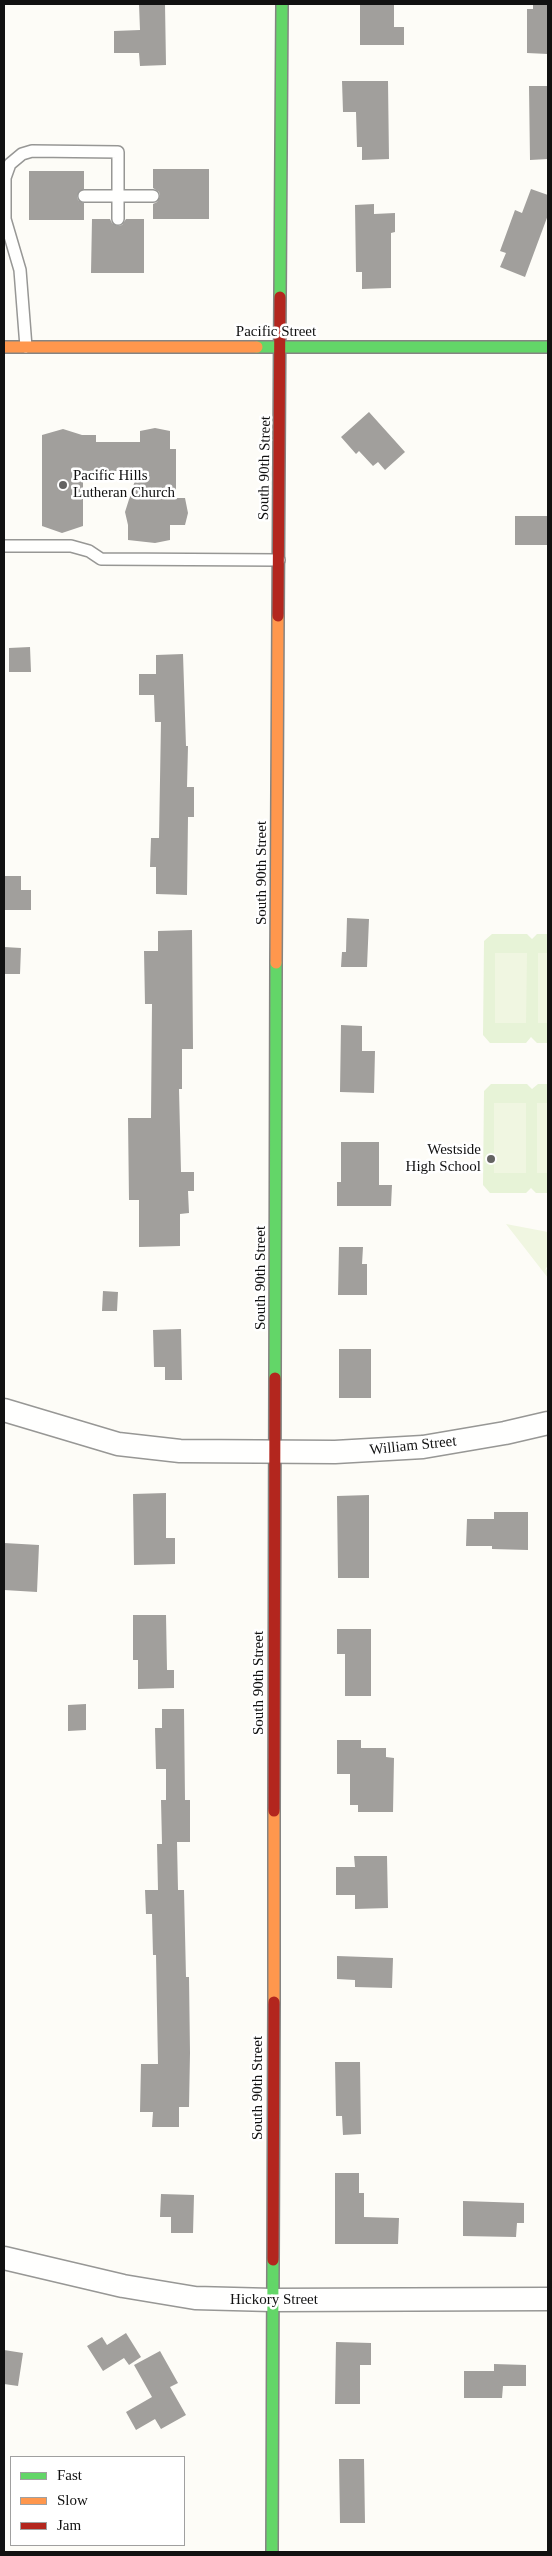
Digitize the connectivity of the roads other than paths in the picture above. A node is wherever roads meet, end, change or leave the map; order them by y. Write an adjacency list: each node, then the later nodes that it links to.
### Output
1 (282, 4): 8 (main road, South 90th Street)
2 (84, 196): 3 (lane)
3 (118, 196): 4 (lane); 5 (lane); 7 (lane)
4 (153, 196)
5 (118, 219)
6 (4, 347): 7 (main road, Pacific Street)
7 (26, 347): 8 (main road, Pacific Street)
8 (281, 347): 9 (main road, Pacific Street); 11 (main road, South 90th Street)
9 (548, 347)
10 (4, 546): 11 (lane)
11 (279, 560): 14 (main road, South 90th Street)
12 (4, 1410): 14 (street, William Street)
13 (548, 1423): 14 (street, William Street)
14 (275, 1452): 17 (main road, South 90th Street)
15 (4, 2258): 17 (street, Hickory Street)
16 (548, 2299): 17 (street, Hickory Street)
17 (272, 2300): 18 (main road, South 90th Street)
18 (272, 2552)

